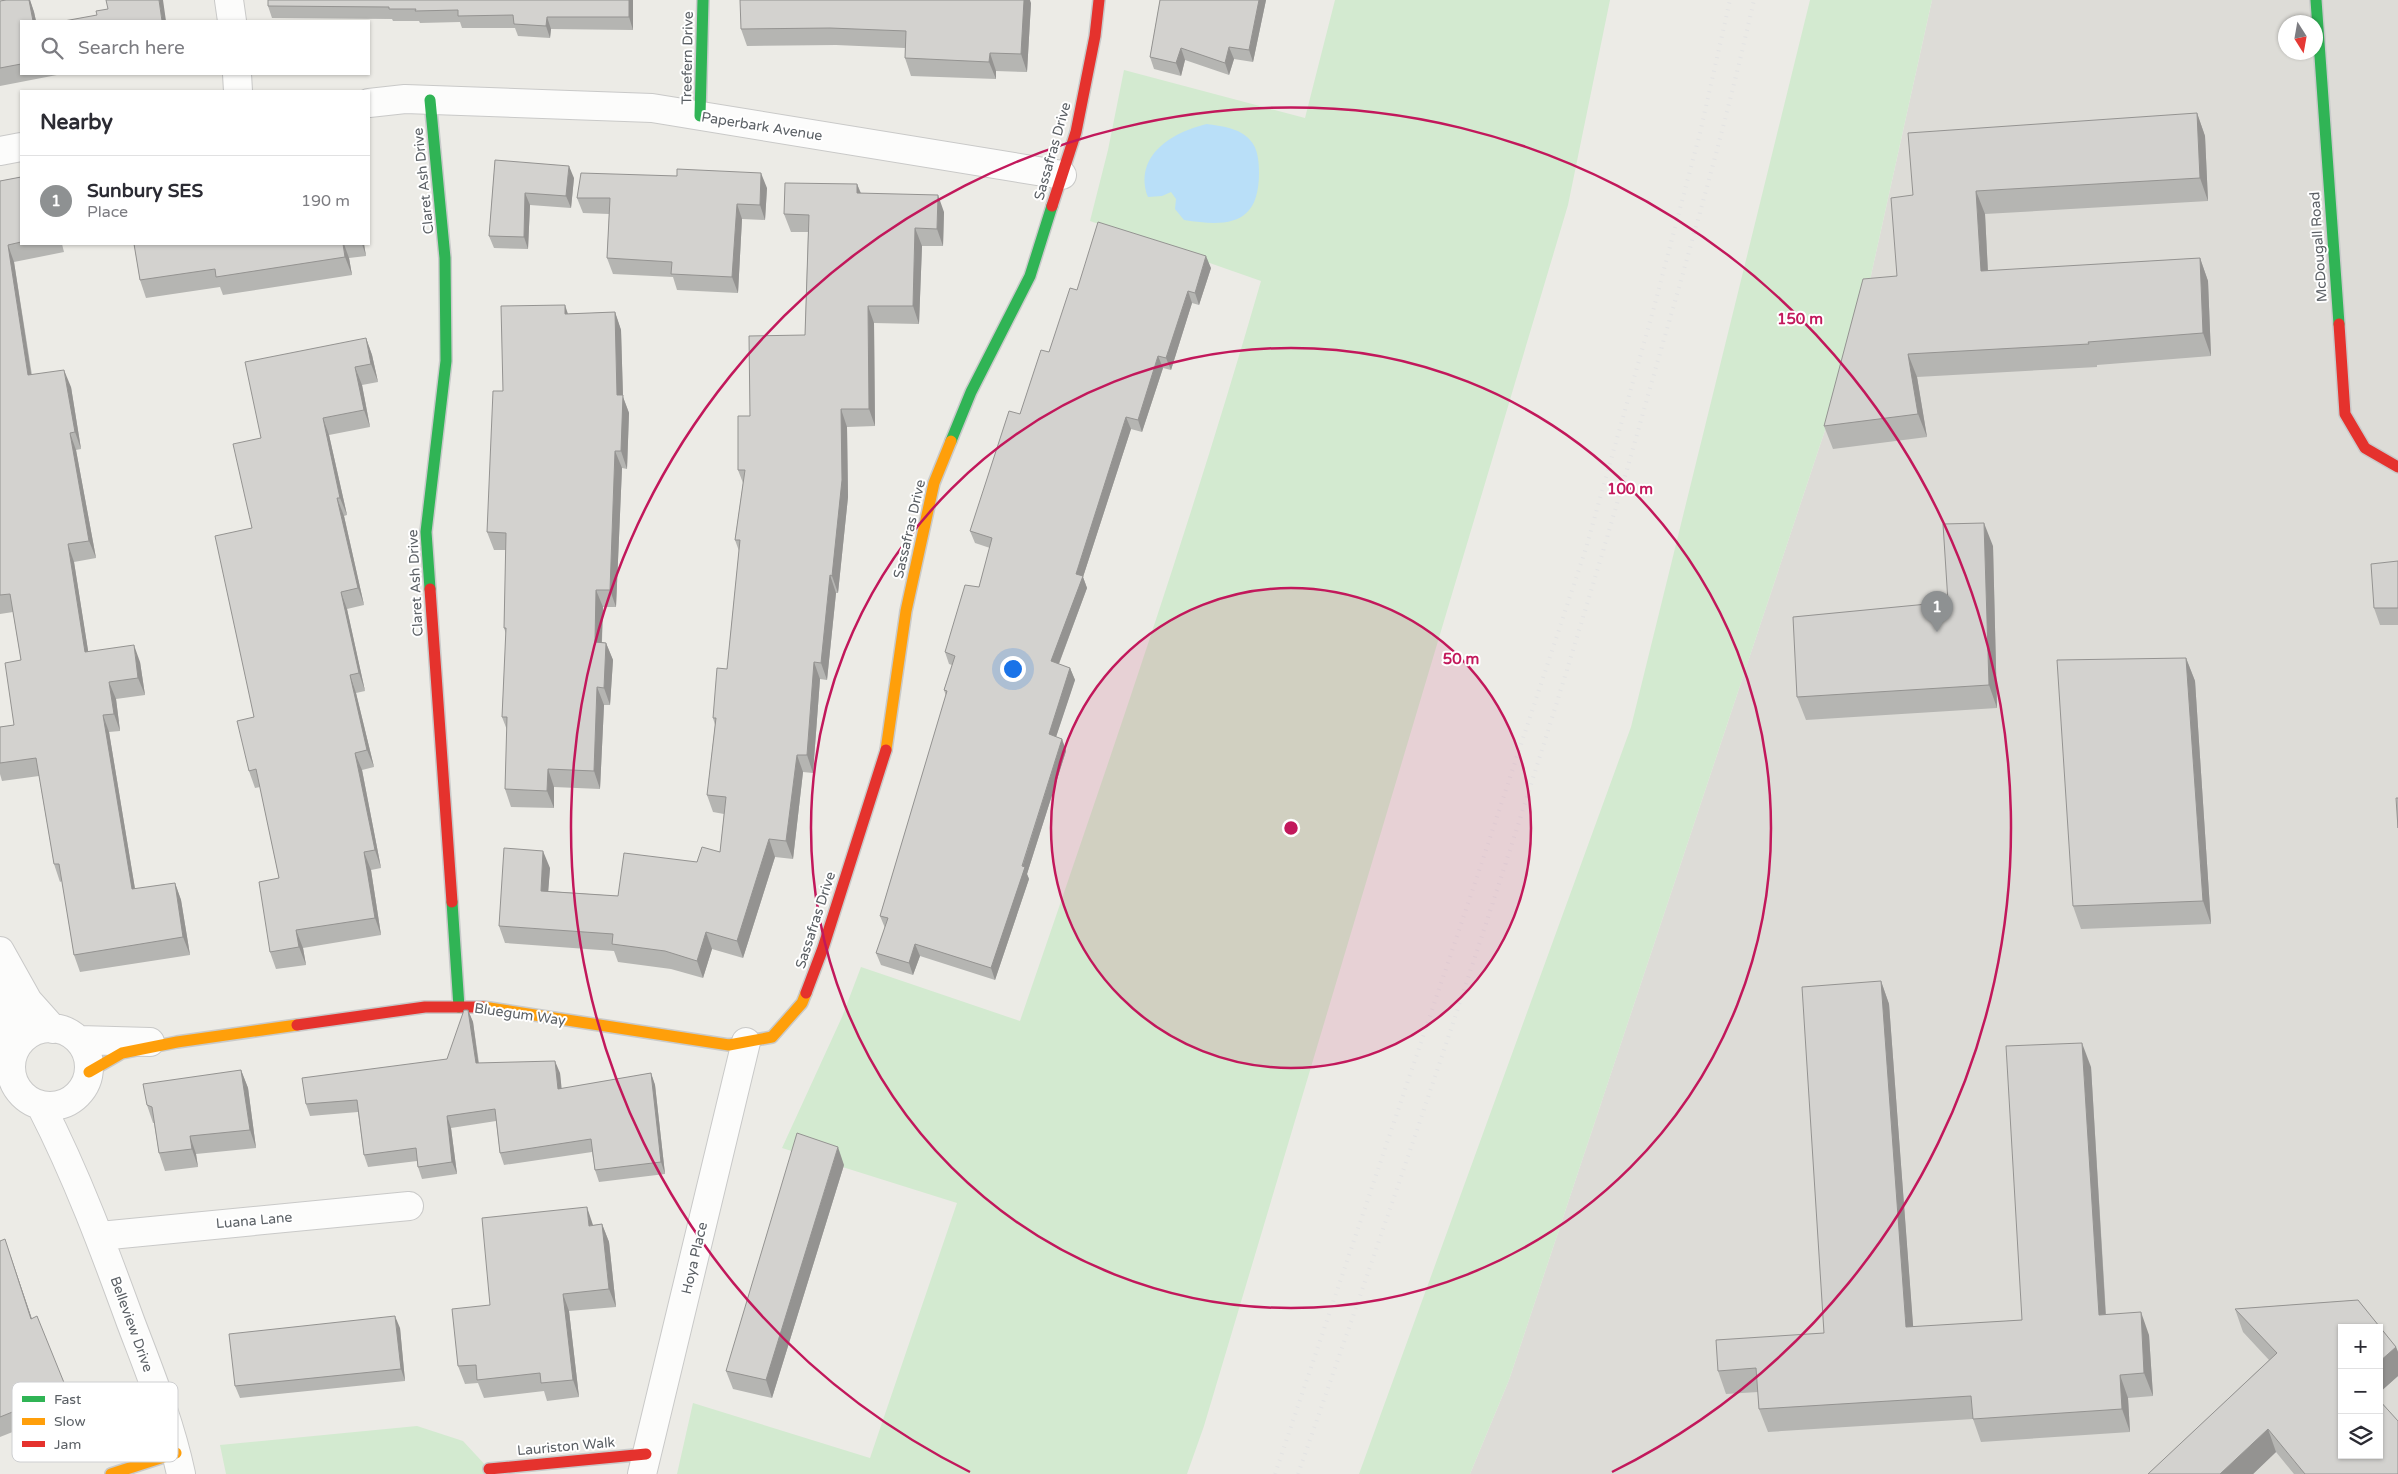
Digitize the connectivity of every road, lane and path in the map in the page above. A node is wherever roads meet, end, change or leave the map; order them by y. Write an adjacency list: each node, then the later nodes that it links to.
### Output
1 (230, 0): 5 (street)
2 (703, 0): 10 (street, Treefern Drive)
3 (1098, 0): 13 (street, Sassafras Drive)
4 (2316, 0): 14 (street, McDougall Road)
5 (232, 20)
6 (237, 75): 7 (street)
7 (238, 90)
8 (430, 100): 9 (street, Paperbark Avenue); 10 (street, Paperbark Avenue); 17 (street, Claret Ash Drive)
9 (370, 103)
10 (700, 116): 13 (street, Paperbark Avenue)
11 (20, 147): 12 (street)
12 (0, 151)
13 (1062, 174): 19 (street, Sassafras Drive)
14 (2398, 467)
15 (0, 951): 18 (street)
16 (0, 966): 23 (street)
17 (459, 1007): 21 (street, Bluegum Way); 22 (street, Bluegum Way)
18 (53, 1030): 20 (street); 23 (street)
19 (772, 1037): 22 (street, Bluegum Way)
20 (79, 1040): 21 (street, Bluegum Way); 24 (street)
21 (177, 1042): 24 (street, Bluegum Way)
22 (746, 1042): 32 (street, Hoya Place)
23 (14, 1049): 26 (street)
24 (89, 1072): 25 (street)
25 (73, 1100): 26 (street); 27 (street, Belleview Drive)
26 (41, 1106): 27 (street, Belleview Drive)
27 (75, 1176): 29 (street, Belleview Drive)
28 (409, 1206): 29 (street, Luana Lane)
29 (100, 1236): 30 (street, Belleview Drive)
30 (153, 1382)
31 (179, 1463): 34 (street)
32 (644, 1464): 33 (street, Lauriston Walk)
33 (488, 1469)
34 (111, 1474)

